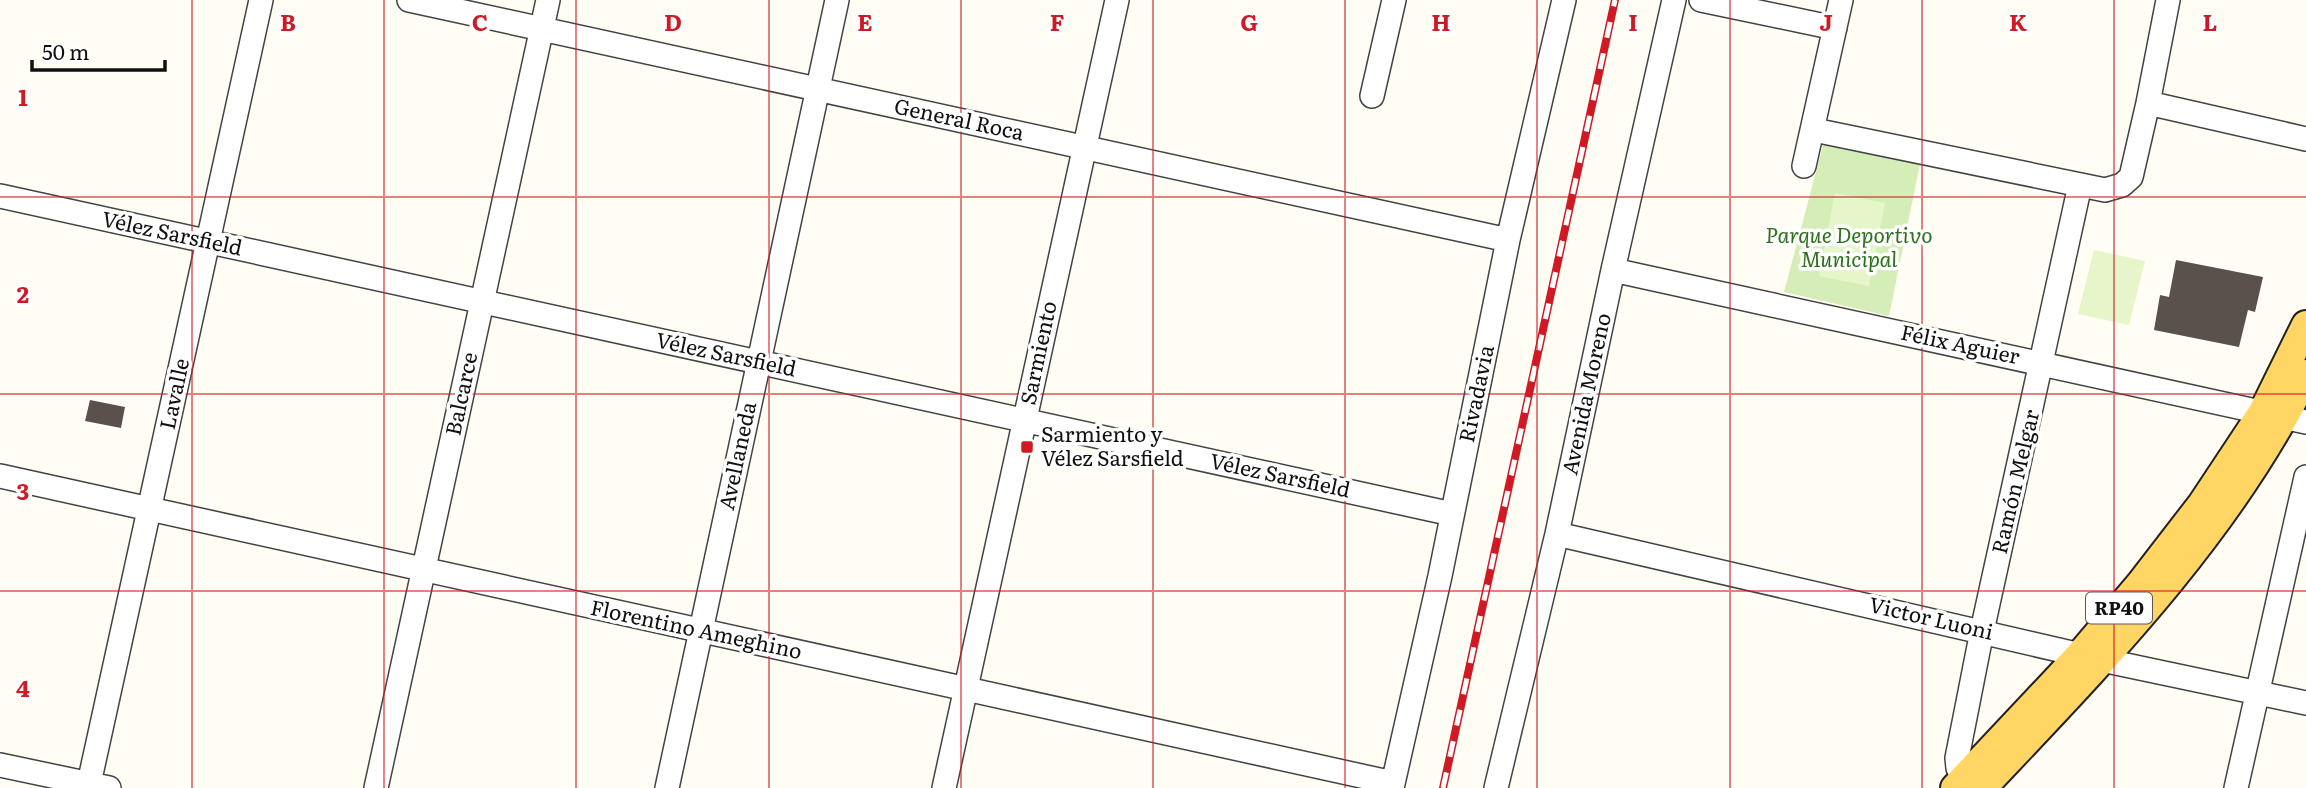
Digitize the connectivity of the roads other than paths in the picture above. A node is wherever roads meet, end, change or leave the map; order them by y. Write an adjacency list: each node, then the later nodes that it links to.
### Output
1 (261, 0): 24 (street, Lavalle)
2 (410, 0): 13 (street, General Roca)
3 (548, 0): 13 (street, Balcarce)
4 (837, 0): 14 (street, Avellaneda)
5 (1117, 0): 19 (street, Sarmiento)
6 (1394, 0): 15 (street)
7 (1564, 0): 23 (street, Rivadavia)
8 (1674, 0): 25 (street, Avenida Moreno)
9 (1701, 0): 12 (street)
10 (1841, 0): 12 (street)
11 (2161, 1): 16 (street)
12 (1835, 28): 17 (street)
13 (542, 29): 14 (street, General Roca); 26 (street, Balcarce)
14 (817, 89): 19 (street, General Roca); 28 (street, Avellaneda)
15 (1372, 96)
16 (2148, 103): 18 (street); 21 (street)
17 (1814, 130): 20 (street); 21 (street)
18 (2306, 139)
19 (1084, 148): 23 (street, General Roca); 32 (street, Sarmiento)
20 (1804, 166)
21 (2080, 185): 29 (street, Ramón Melgar)
22 (0, 196): 24 (street, Vélez Sarsfield)
23 (1508, 240): 36 (street, Rivadavia)
24 (208, 242): 26 (street, Vélez Sarsfield); 35 (street, Lavalle)
25 (1613, 270): 29 (street, Félix Aguier); 37 (street, Avenida Moreno)
26 (482, 302): 28 (street, Vélez Sarsfield); 38 (street, Balcarce)
27 (2306, 325): 31 (main road, RP40)
28 (759, 362): 32 (street, Vélez Sarsfield); 39 (street, Avellaneda)
29 (2043, 363): 31 (street, Félix Aguier); 40 (street, Ramón Melgar)
30 (2306, 374): 31 (main road, RP40)
31 (2285, 417): 41 (main road, RP40)
32 (1024, 420): 36 (street, Vélez Sarsfield); 42 (street, Sarmiento)
33 (0, 476): 35 (street, Florentino Ameghino)
34 (2306, 477): 43 (street)
35 (149, 509): 38 (street, Florentino Ameghino); 48 (street, Lavalle)
36 (1452, 514): 47 (street, Rivadavia)
37 (1557, 534): 40 (street, Victor Luoni); 52 (street, Avenida Moreno)
38 (424, 570): 39 (street, Florentino Ameghino); 49 (street, Balcarce)
39 (701, 631): 42 (street, Florentino Ameghino); 50 (street, Avellaneda)
40 (1982, 631): 41 (street, Victor Luoni); 46 (street, Ramón Melgar)
41 (2091, 658): 43 (street, Victor Luoni); 46 (main road, RP40)
42 (966, 689): 47 (street, Florentino Ameghino); 51 (street, Sarmiento)
43 (2258, 693): 44 (street, Victor Luoni); 53 (street)
44 (2306, 703)
45 (0, 765): 48 (street)
46 (1967, 785)
47 (1392, 786)
48 (95, 787)
49 (376, 788)
50 (667, 788)
51 (944, 788)
52 (1496, 788)
53 (2236, 788)

